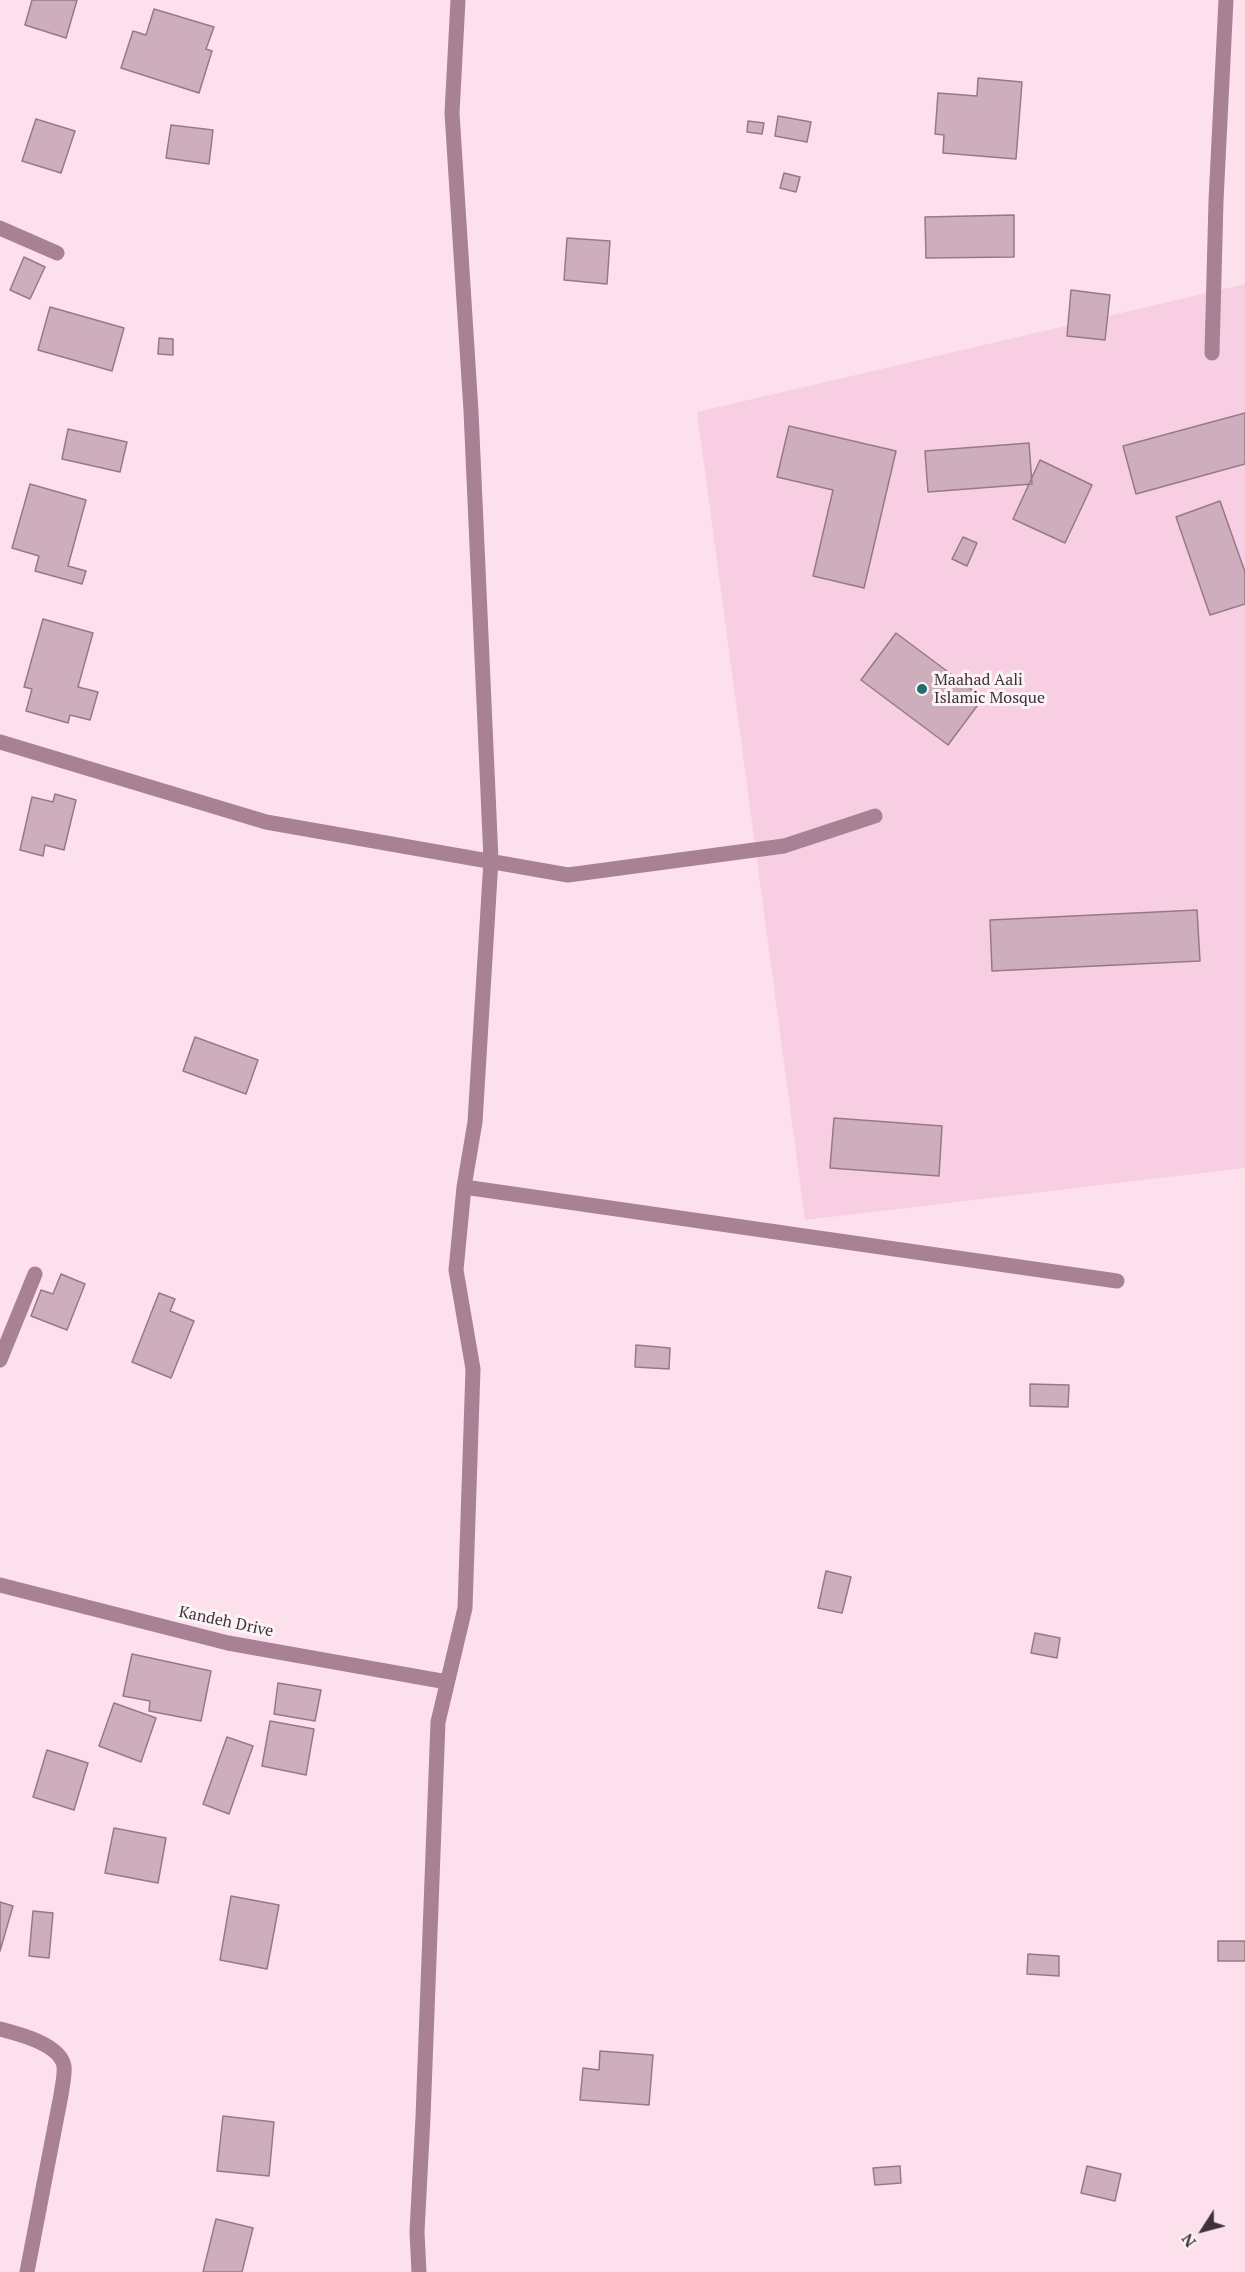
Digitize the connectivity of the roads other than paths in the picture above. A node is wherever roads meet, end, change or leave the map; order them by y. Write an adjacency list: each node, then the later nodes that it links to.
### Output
1 (459, 0): 8 (street)
2 (1226, 0): 5 (street)
3 (0, 228): 4 (street)
4 (57, 253)
5 (1212, 353)
6 (0, 742): 8 (street)
7 (875, 816): 8 (street)
8 (491, 860): 9 (street)
9 (464, 1187): 11 (street); 14 (street)
10 (35, 1274): 12 (street)
11 (1117, 1281)
12 (0, 1360)
13 (0, 1585): 14 (street, Kandeh Drive)
14 (447, 1682): 17 (street)
15 (0, 2029): 16 (street)
16 (27, 2272)
17 (419, 2272)

